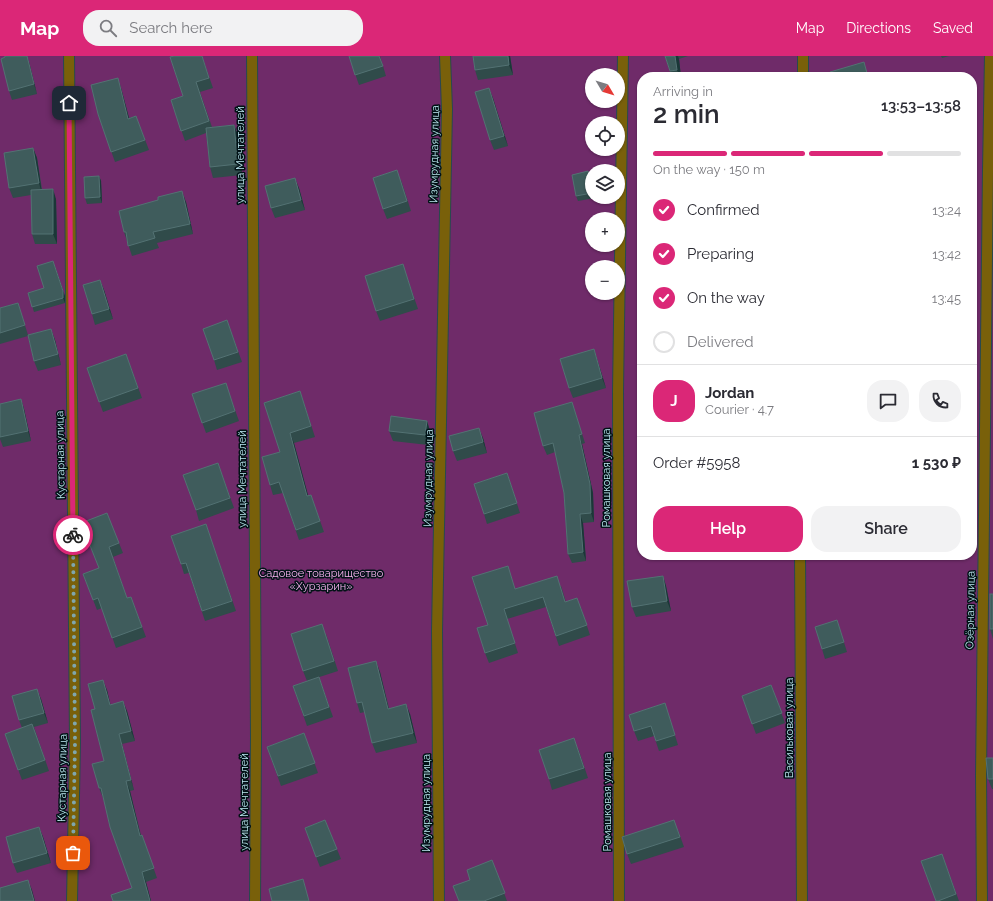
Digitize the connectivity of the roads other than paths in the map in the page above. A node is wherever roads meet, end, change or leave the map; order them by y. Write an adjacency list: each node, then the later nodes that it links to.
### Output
1 (69, 56): 9 (street, Кустарная улица)
2 (252, 56): 10 (street, улица Мечтателей)
3 (445, 56): 11 (street, Изумрудная улица)
4 (622, 56): 12 (street, Ромашковая улица)
5 (803, 56): 7 (street)
6 (990, 56): 14 (street, Озёрная улица)
7 (802, 72)
8 (800, 560): 13 (street, Васильковая улица)
9 (72, 901)
10 (255, 901)
11 (439, 901)
12 (619, 901)
13 (802, 901)
14 (982, 901)

